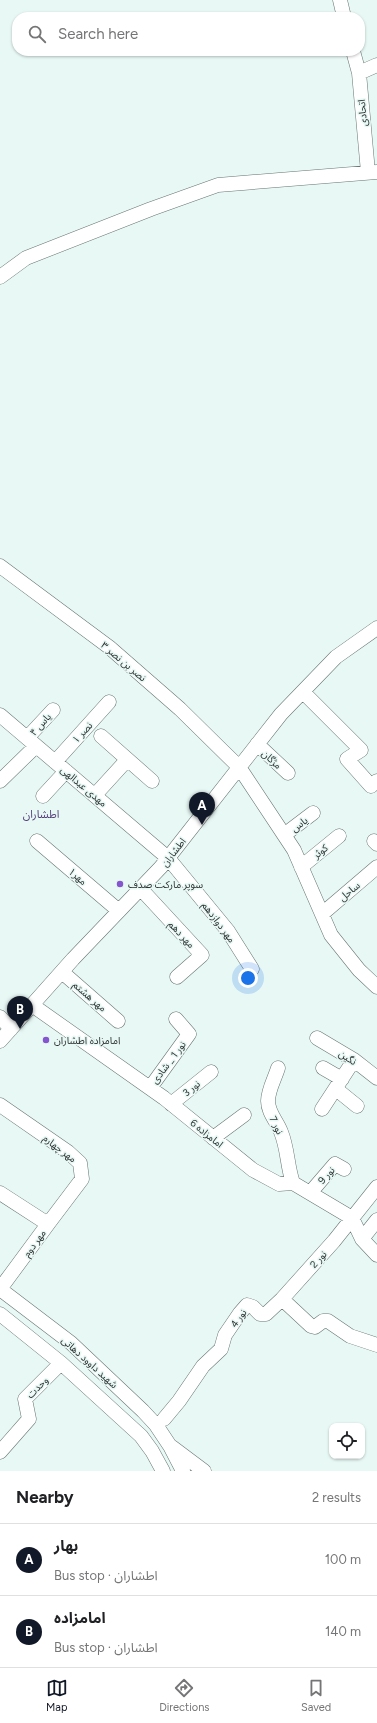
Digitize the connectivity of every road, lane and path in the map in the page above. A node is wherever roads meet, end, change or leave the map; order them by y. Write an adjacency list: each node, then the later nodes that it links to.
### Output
1 (340, 0): 2 (street)
2 (343, 12)
3 (354, 56): 5 (street, اتحادی)
4 (377, 64): 5 (street)
5 (359, 73): 6 (street, اتحادی)
6 (372, 172): 7 (street)
7 (0, 277)
8 (0, 566): 19 (street, نصر بن نصر ۳)
9 (377, 628): 10 (street, اطشاران)
10 (303, 692): 16 (street, اطشاران); 23 (street)
11 (109, 702): 18 (street, نصر ۱)
12 (53, 710): 15 (street, یاس ۴)
13 (0, 715): 15 (street, مهدی عبدالهی)
14 (101, 736): 17 (street)
15 (32, 742): 18 (street, مهدی عبدالهی); 24 (street, یاس ۴)
16 (257, 744): 19 (street, اطشاران); 21 (street, مژگان)
17 (126, 761): 22 (street); 26 (street)
18 (55, 762): 20 (street, مهدی عبدالهی)
19 (239, 767): 28 (street, نصر بن نصر ۳); 31 (street, اطشاران)
20 (66, 771): 25 (street); 26 (street, مهدی عبدالهی)
21 (288, 773)
22 (152, 781)
23 (377, 781)
24 (0, 782)
25 (43, 796)
26 (95, 796): 31 (street, مهدی عبدالهی)
27 (313, 813): 28 (street, یاس)
28 (284, 835): 32 (street, نصر بن نصر ۳)
29 (339, 836): 32 (street, کوثر)
30 (37, 841): 35 (street, مهر۱)
31 (168, 858): 34 (street, اطشاران); 37 (street, مهر دوازدهم)
32 (301, 867): 36 (street, نصر بن نصر ۳)
33 (377, 867): 36 (street, ساحل)
34 (141, 888): 35 (street, اطشاران); 39 (street, مهر دهم)
35 (119, 911): 38 (street, اطشاران)
36 (322, 914): 40 (street, نصر بن نصر ۳)
37 (252, 969)
38 (62, 972): 41 (street, اطشاران); 44 (street, مهر هشتم)
39 (177, 977)
40 (377, 987)
41 (32, 1005): 45 (street, اطشاران); 54 (street, امامزاده 6)
42 (0, 1017): 45 (street)
43 (176, 1019): 54 (street, نور 1 _ شادی)
44 (118, 1021)
45 (11, 1028): 47 (street, اطشاران)
46 (318, 1038): 48 (street, نگین)
47 (0, 1041)
48 (354, 1060): 52 (street, نگین); 53 (street)
49 (278, 1068): 62 (street, نور 7)
50 (323, 1068): 53 (street)
51 (211, 1072): 55 (street, نور 3)
52 (377, 1078)
53 (339, 1084): 57 (street); 58 (street)
54 (150, 1088): 55 (street, امامزاده 6)
55 (171, 1104): 60 (street, امامزاده 6)
56 (0, 1105): 68 (street, مهر چهارم)
57 (357, 1106)
58 (322, 1109)
59 (244, 1115): 60 (street)
60 (213, 1138): 62 (street, امامزاده 6)
61 (344, 1169): 65 (street, نور 9)
62 (293, 1183): 65 (street, امامزاده 6)
63 (377, 1187): 66 (street, نور 2)
64 (0, 1193): 68 (street, مهر دوم)
65 (310, 1193): 66 (street, امامزاده 6)
66 (352, 1218): 69 (street); 72 (street, نور 2)
67 (377, 1220): 69 (street)
68 (48, 1224): 71 (street, مهر دوم)
69 (362, 1239): 70 (street)
70 (377, 1254)
71 (0, 1289): 77 (street, شهید داوود دهاتی)
72 (282, 1299): 74 (street); 76 (street, نور 4)
73 (0, 1314): 75 (street, شهید داوود دهاتی)
74 (377, 1345)
75 (61, 1362): 78 (street, وحدت); 79 (street, شهید داوود دهاتی)
76 (164, 1419)
77 (170, 1446): 80 (street, شهید داوود دهاتی); 81 (street, شهید داوود دهاتی)
78 (0, 1452)
79 (163, 1471)
80 (182, 1471)
81 (204, 1471)

